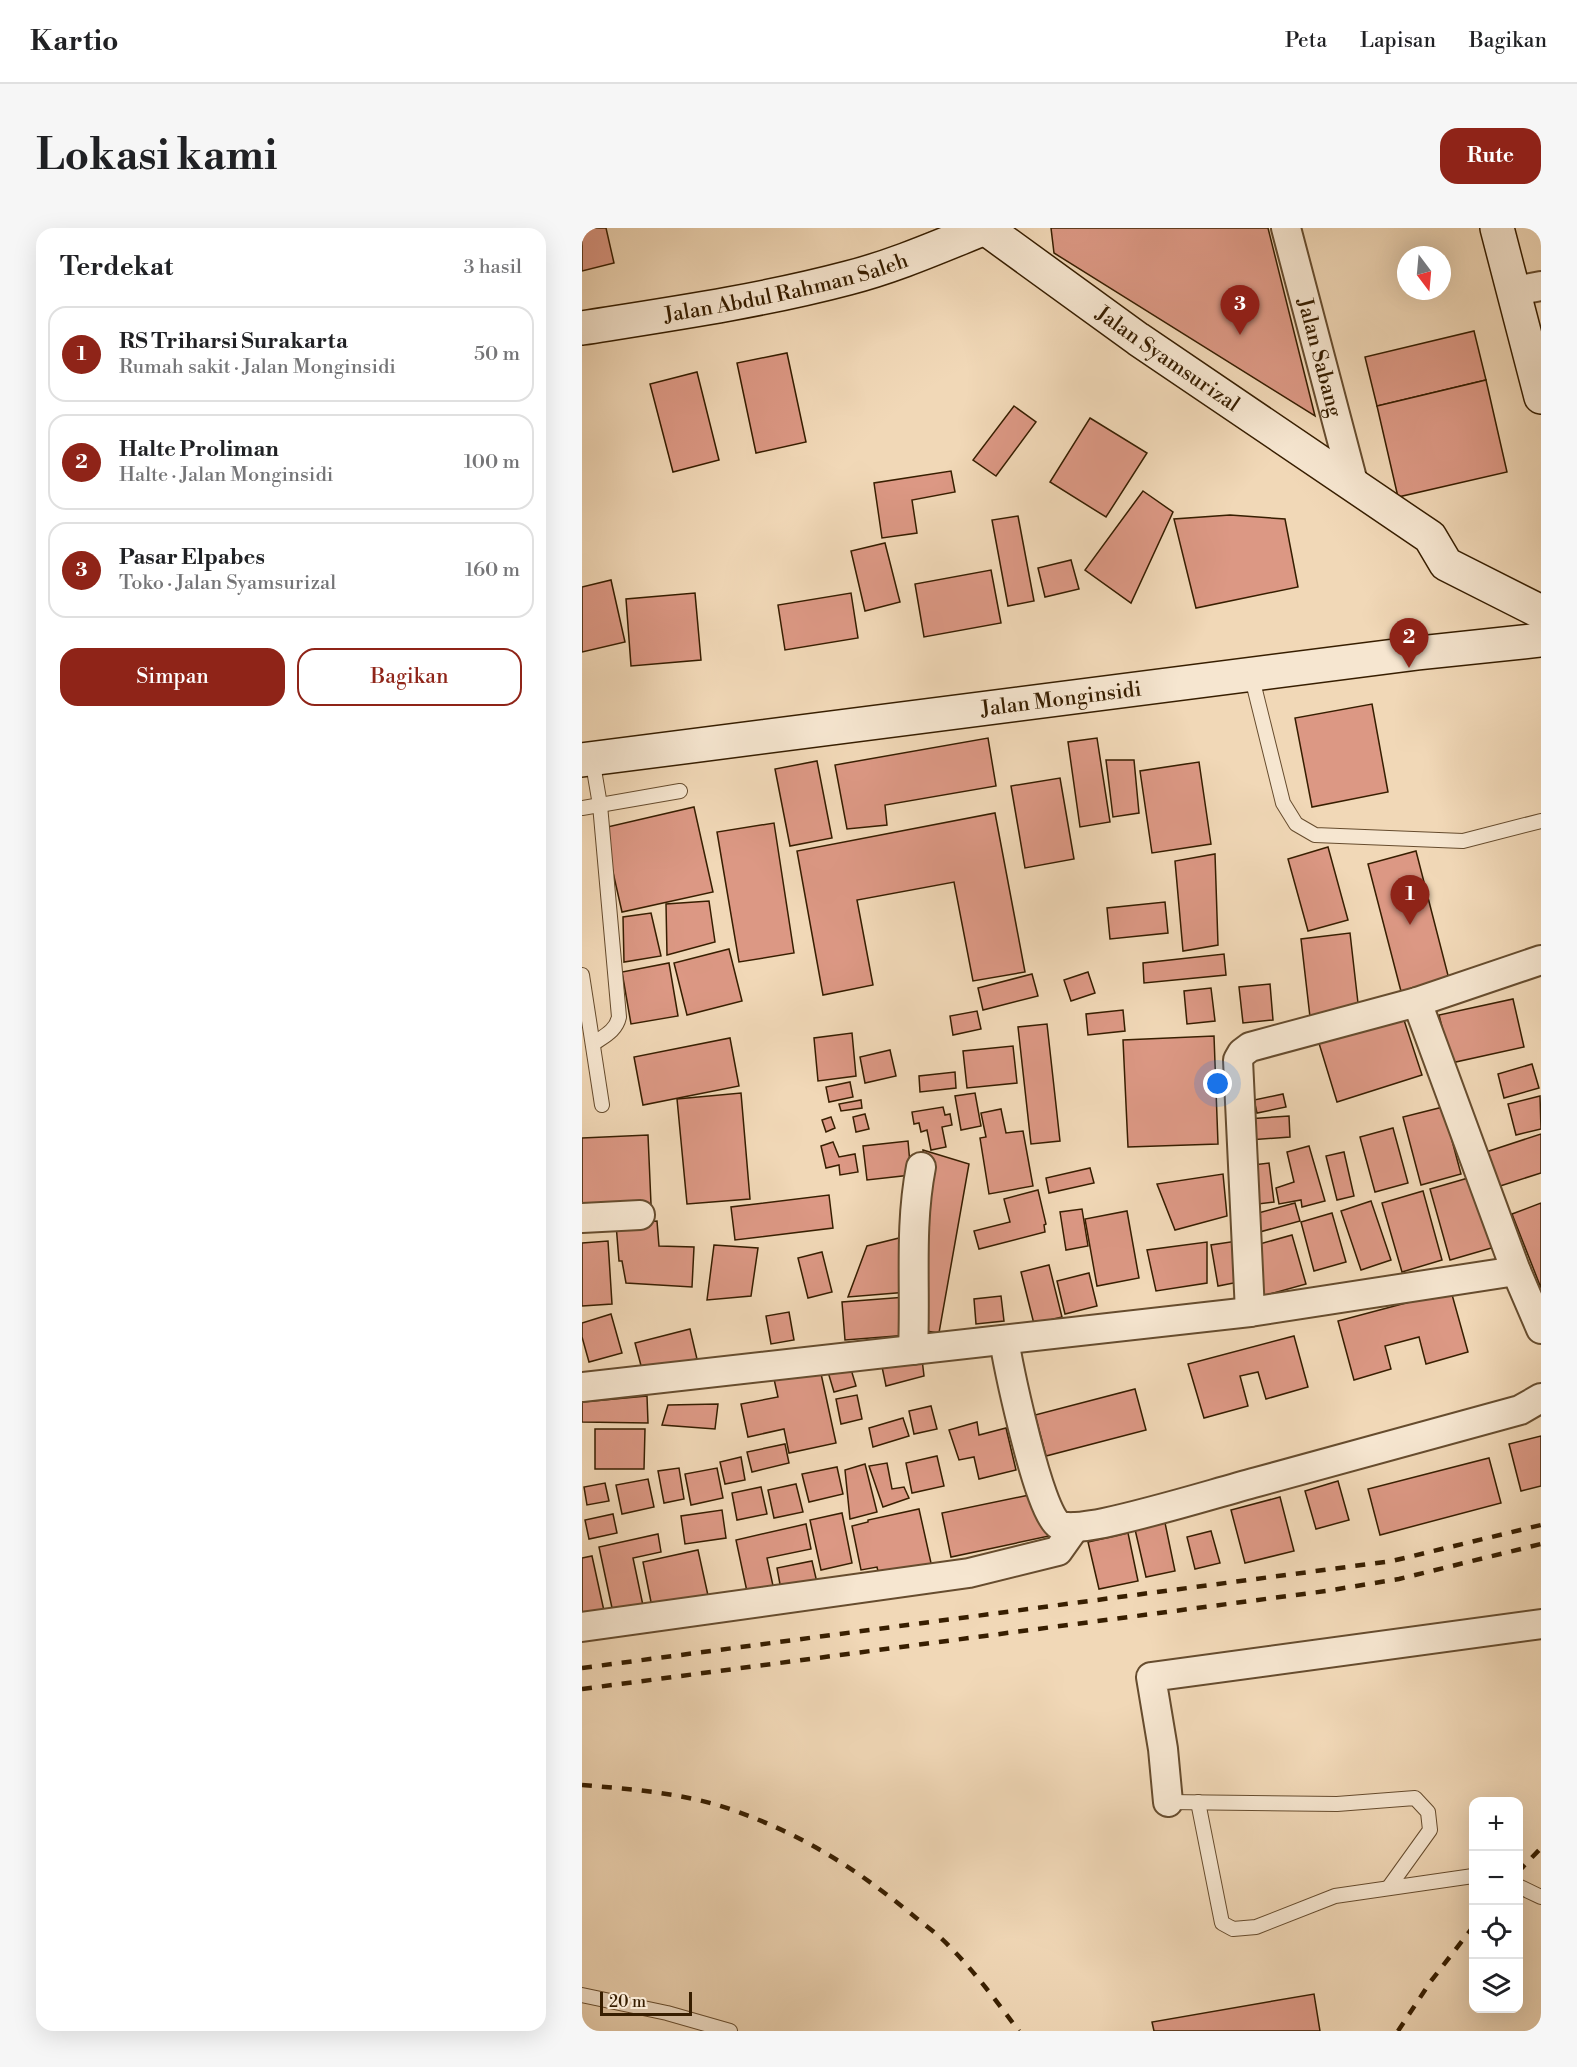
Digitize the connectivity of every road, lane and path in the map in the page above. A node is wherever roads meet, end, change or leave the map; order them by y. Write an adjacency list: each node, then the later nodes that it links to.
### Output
1 (985, 228): 5 (main road, Jalan Abdul Rahman Saleh); 7 (main road, Jalan Syamsurizal)
2 (1286, 228): 7 (street, Jalan Sabang)
3 (1497, 228): 4 (main road)
4 (1528, 288): 6 (main road)
5 (582, 328)
6 (1541, 397)
7 (1354, 486): 8 (main road, Jalan Syamsurizal)
8 (1430, 537): 9 (main road); 10 (main road)
9 (1541, 591)
10 (1541, 612)
11 (1541, 640): 12 (main road, Jalan Monginsidi)
12 (1251, 674): 13 (main road, Jalan Monginsidi); 17 (lane)
13 (587, 759): 15 (lane)
14 (680, 791): 15 (lane)
15 (600, 805): 16 (lane); 21 (lane)
16 (582, 808)
17 (1541, 820)
18 (1541, 960): 20 (street)
19 (582, 975): 21 (lane)
20 (1417, 1002): 26 (street); 27 (street)
21 (593, 1044): 22 (lane)
22 (602, 1105)
23 (921, 1167): 30 (street)
24 (640, 1215): 25 (street)
25 (582, 1218)
26 (1516, 1271): 27 (street); 28 (street)
27 (1250, 1312): 29 (street)
28 (1541, 1329)
29 (1004, 1340): 30 (street); 33 (street)
30 (913, 1350): 31 (street)
31 (582, 1387)
32 (1541, 1398): 33 (street)
33 (1075, 1527): 35 (street)
34 (1541, 1624): 36 (street)
35 (582, 1627)
36 (1168, 1802): 37 (lane)
37 (1198, 1802): 39 (lane); 39 (lane)
38 (1469, 1877): 39 (lane)
39 (1389, 1887)
40 (1523, 1888): 41 (lane)
41 (1541, 1897)
42 (582, 1995): 43 (lane)
43 (730, 2031)

